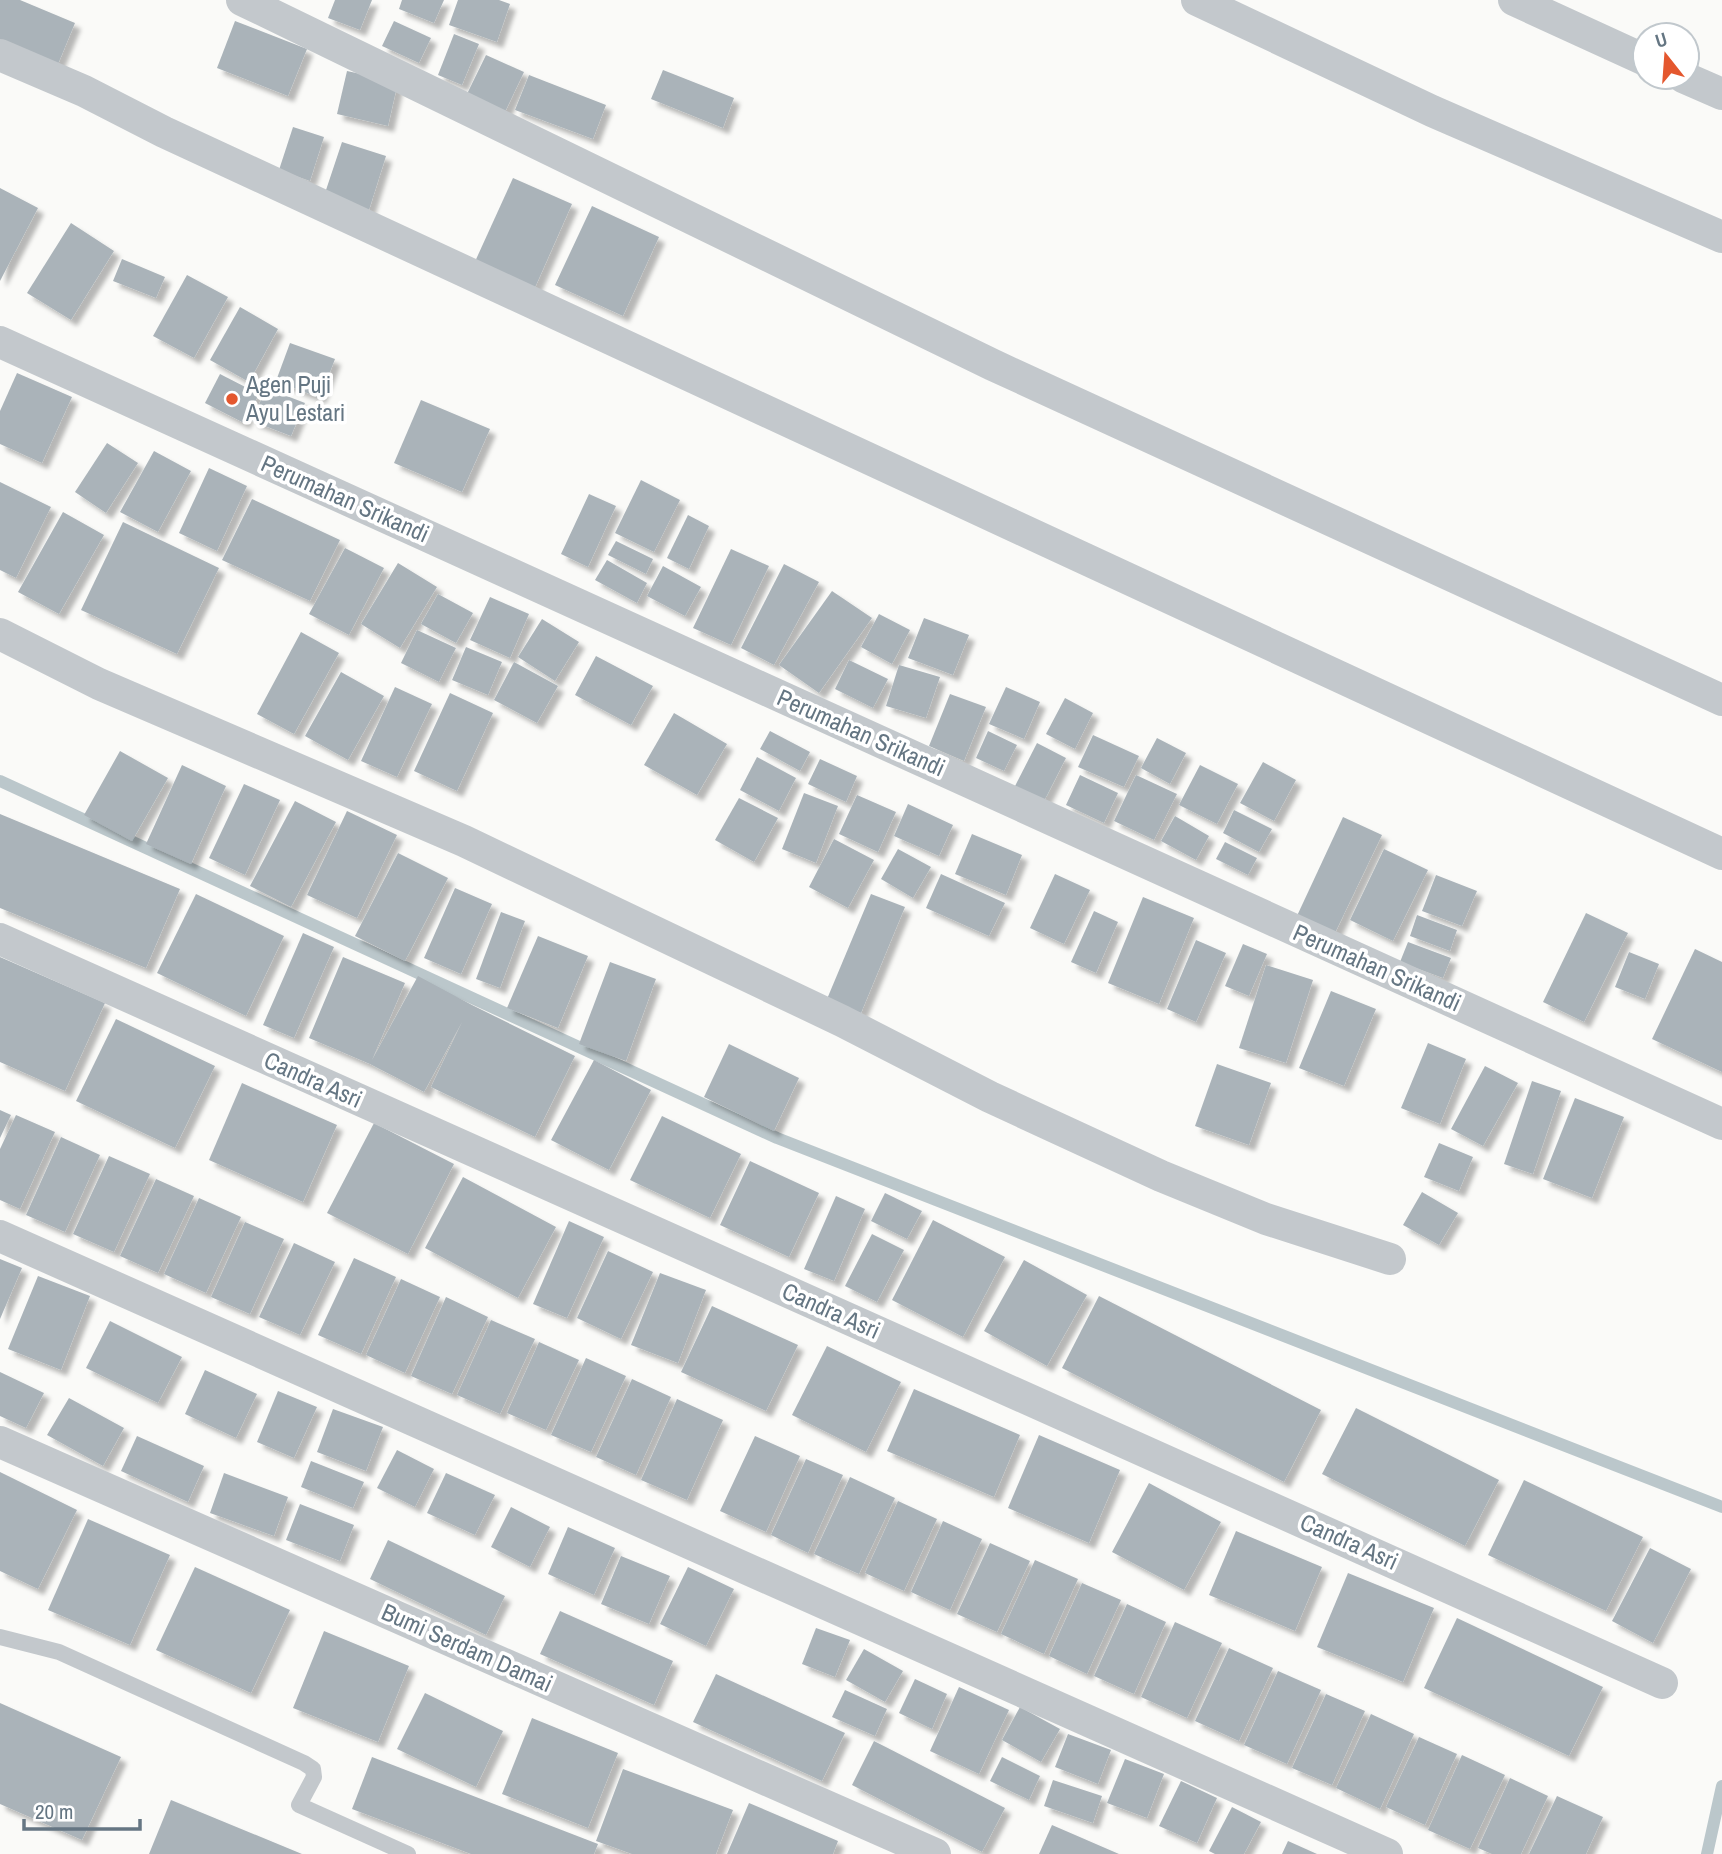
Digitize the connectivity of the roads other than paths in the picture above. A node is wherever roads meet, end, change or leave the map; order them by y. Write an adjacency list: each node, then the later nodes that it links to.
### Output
1 (242, 0): 11 (street)
2 (1197, 0): 8 (street)
3 (1514, 0): 4 (street)
4 (1631, 54)
5 (0, 55): 12 (street)
6 (1701, 85): 7 (street)
7 (1722, 94)
8 (1722, 237)
9 (0, 342): 14 (street, Perumahan Srikandi)
10 (0, 634): 16 (street)
11 (1722, 701)
12 (1722, 854)
13 (0, 939): 19 (street, Candra Asri)
14 (1722, 1124)
15 (0, 1236): 22 (street)
16 (1390, 1259)
17 (0, 1442): 21 (street, Bumi Serdam Damai)
18 (0, 1637): 20 (lane)
19 (1662, 1683)
20 (408, 1854)
21 (935, 1854)
22 (1387, 1854)

